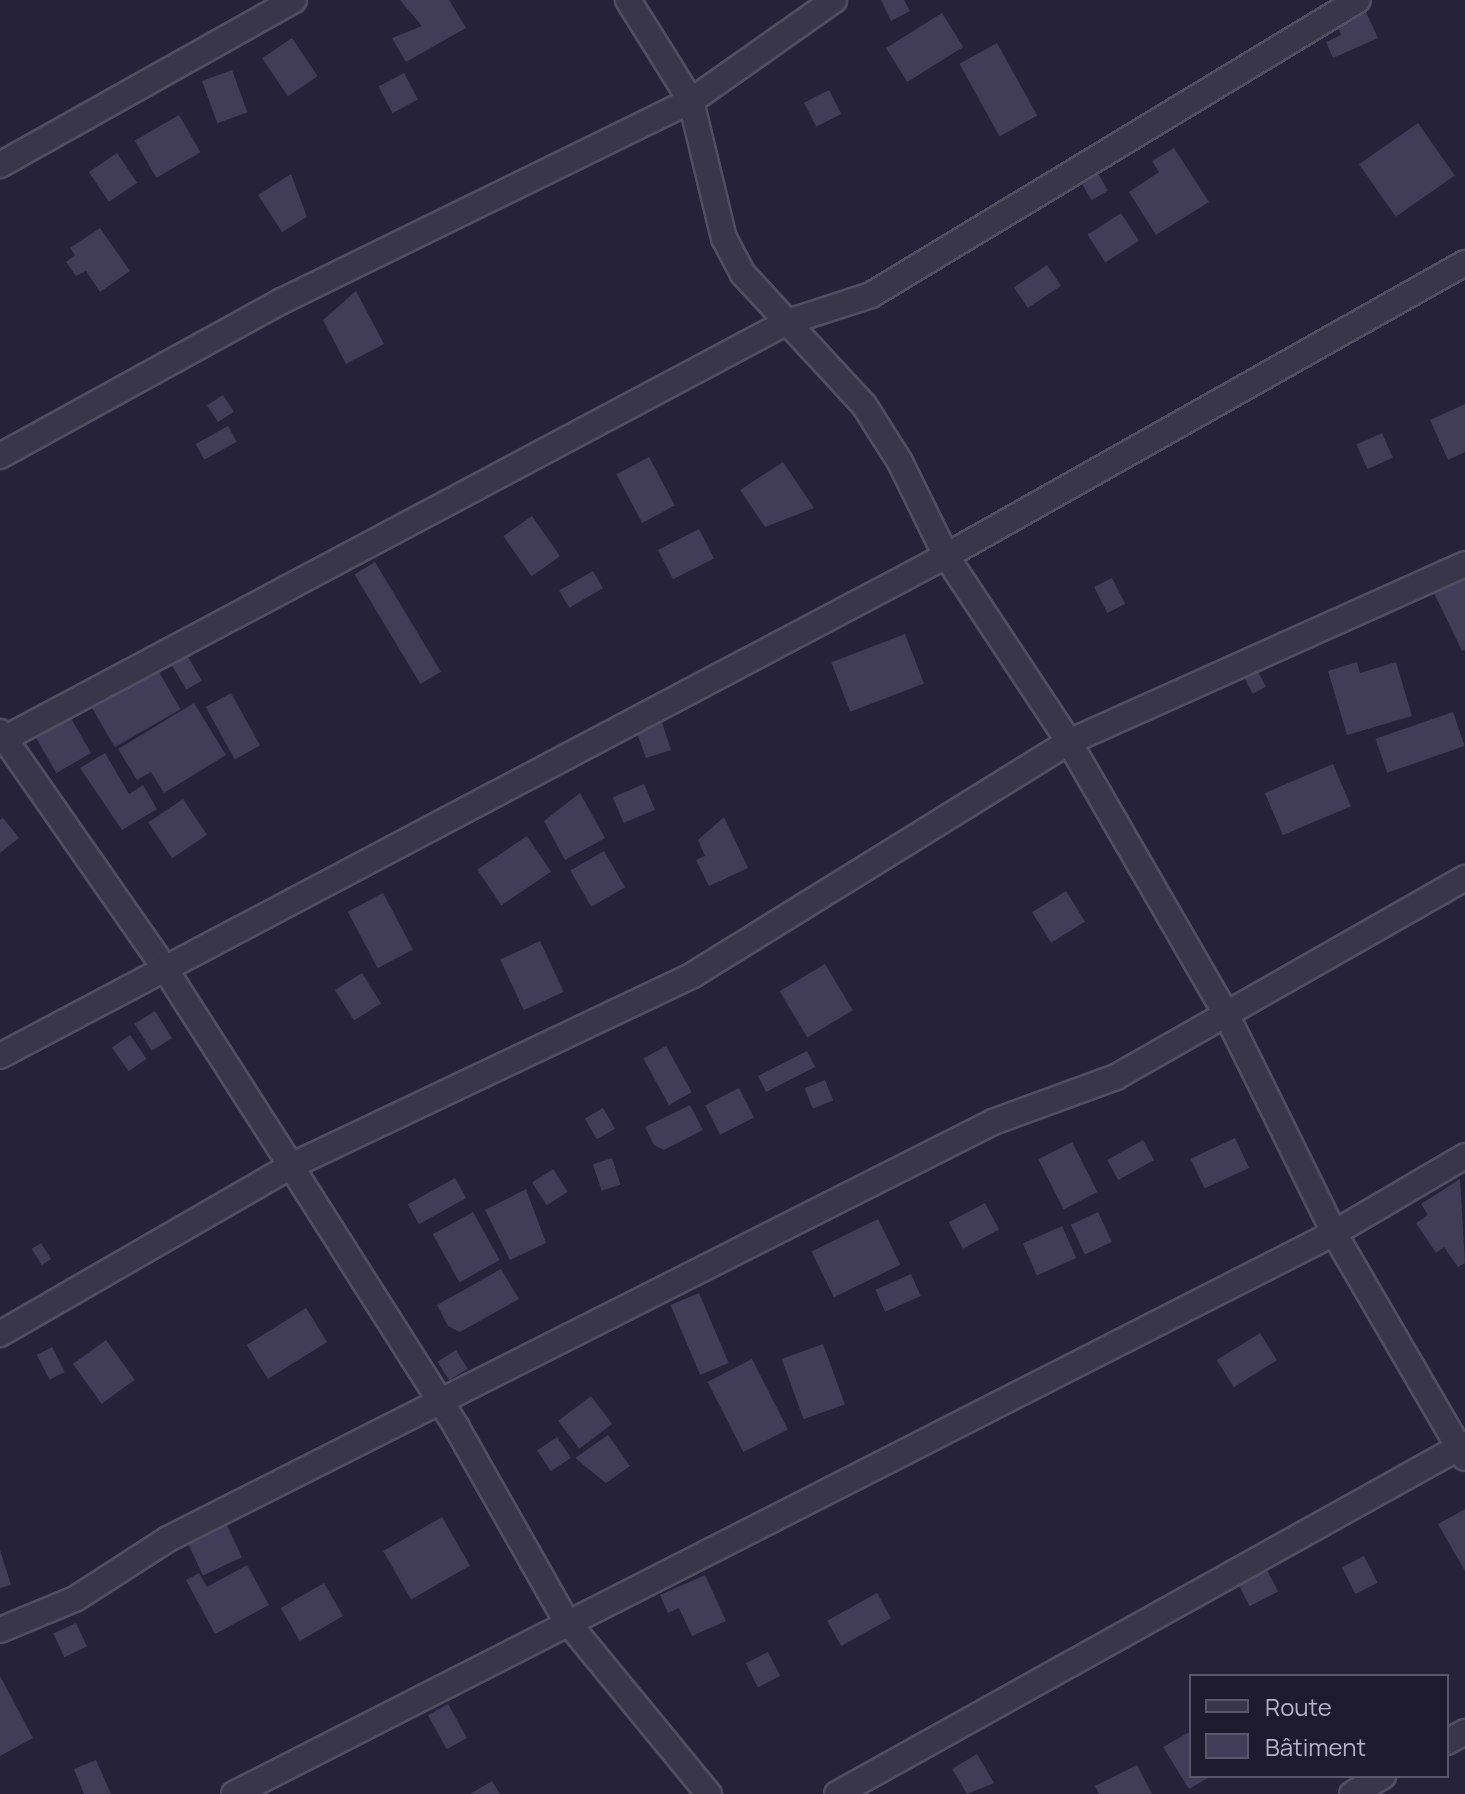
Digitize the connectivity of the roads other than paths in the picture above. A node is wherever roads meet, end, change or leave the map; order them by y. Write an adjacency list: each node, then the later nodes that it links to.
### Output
1 (294, 0): 6 (street)
2 (628, 0): 5 (street)
3 (834, 0): 5 (street)
4 (1358, 0): 8 (street)
5 (691, 101): 8 (street); 9 (street)
6 (0, 165)
7 (1465, 263): 10 (street)
8 (785, 323): 10 (street); 12 (street)
9 (0, 456)
10 (946, 556): 13 (street); 15 (street)
11 (1465, 564): 13 (street)
12 (2, 737): 15 (street)
13 (1069, 742): 16 (street); 19 (street)
14 (1465, 878): 16 (street)
15 (162, 964): 17 (street); 19 (street)
16 (1224, 1010): 20 (street); 22 (street)
17 (0, 1056)
18 (1465, 1156): 20 (street)
19 (291, 1166): 21 (street); 22 (street)
20 (1334, 1233): 23 (street); 24 (street)
21 (0, 1334)
22 (436, 1404): 24 (street); 25 (street)
23 (1463, 1450): 29 (street)
24 (565, 1619): 27 (street); 28 (street)
25 (0, 1630)
26 (1380, 1778): 30 (street)
27 (234, 1794)
28 (709, 1794)
29 (837, 1794)
30 (1352, 1794)

